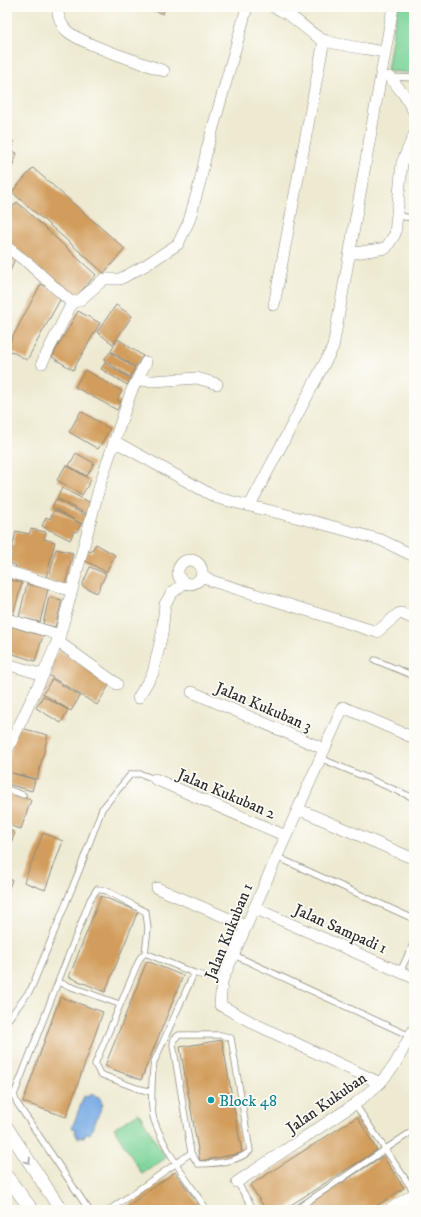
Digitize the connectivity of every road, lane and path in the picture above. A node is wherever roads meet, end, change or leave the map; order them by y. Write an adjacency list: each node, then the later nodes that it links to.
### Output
1 (57, 7): 7 (street)
2 (247, 7): 16 (street)
3 (272, 7): 5 (street)
4 (392, 7): 6 (street)
5 (324, 40): 6 (street); 17 (street)
6 (385, 52): 8 (street)
7 (164, 71)
8 (386, 76): 9 (lane); 10 (street); 15 (street)
9 (414, 78)
10 (414, 112)
11 (414, 135): 12 (street)
12 (397, 216): 13 (lane); 15 (street)
13 (414, 218)
14 (7, 247): 16 (street)
15 (349, 254): 23 (street)
16 (72, 303): 18 (street)
17 (274, 305)
18 (42, 362)
19 (146, 362): 20 (street)
20 (138, 380): 21 (street); 22 (street)
21 (217, 384)
22 (114, 441): 23 (street); 28 (street)
23 (250, 505): 24 (street)
24 (414, 556)
25 (7, 571): 28 (street)
26 (202, 575): 27 (street); 27 (street); 30 (street)
27 (184, 583): 38 (street)
28 (72, 591): 31 (street)
29 (7, 619): 31 (street)
30 (414, 619)
31 (58, 638): 34 (street); 36 (street)
32 (374, 660): 35 (lane)
33 (7, 664): 34 (street)
34 (44, 675): 40 (street)
35 (414, 676)
36 (118, 684)
37 (192, 692): 41 (street, Jalan Kukuban 3)
38 (138, 698)
39 (414, 738): 41 (street, Jalan Kukuban 1)
40 (7, 751)
41 (322, 754): 45 (lane); 46 (street, Jalan Kukuban 1)
42 (156, 780): 47 (street, Jalan Kukuban 2); 63 (lane)
43 (7, 789): 44 (lane)
44 (23, 795)
45 (414, 798)
46 (298, 808): 47 (street, Jalan Kukuban 1); 49 (street)
47 (286, 836): 48 (street, Jalan Kukuban 1)
48 (277, 857): 51 (street, Jalan Kukuban 1); 52 (lane)
49 (414, 859)
50 (157, 888): 53 (street)
51 (254, 908): 53 (street, Jalan Kukuban 1); 57 (street, Jalan Sampadi 1)
52 (414, 919)
53 (246, 926): 56 (street, Jalan Kukuban 1)
54 (414, 942): 57 (lane)
55 (145, 953): 58 (lane); 61 (lane); 62 (lane)
56 (234, 955): 64 (lane); 65 (street, Jalan Kukuban 1)
57 (400, 972): 60 (street, Jalan Sampadi 1)
58 (194, 973): 59 (lane); 66 (lane)
59 (208, 977)
60 (414, 978)
61 (58, 982): 62 (lane); 78 (lane)
62 (119, 1004): 66 (lane)
63 (7, 1021)
64 (412, 1033): 65 (street, Jalan Kukuban)
65 (380, 1083): 67 (street, Jalan Kukuban)
66 (152, 1092): 72 (lane)
67 (355, 1104): 70 (lane); 74 (street, Jalan Kukuban)
68 (7, 1128): 77 (street, one-way to 77)
69 (414, 1130): 70 (lane)
70 (385, 1151): 75 (lane); 82 (lane)
71 (191, 1153): 71 (lane); 72 (lane)
72 (176, 1162): 79 (lane); 80 (lane)
73 (7, 1177): 76 (street)
74 (237, 1182): 81 (lane)
75 (414, 1193): 83 (street)
76 (28, 1209)
77 (61, 1210)
78 (88, 1210)
79 (109, 1210)
80 (207, 1210)
81 (254, 1210)
82 (295, 1210)
83 (389, 1210)

